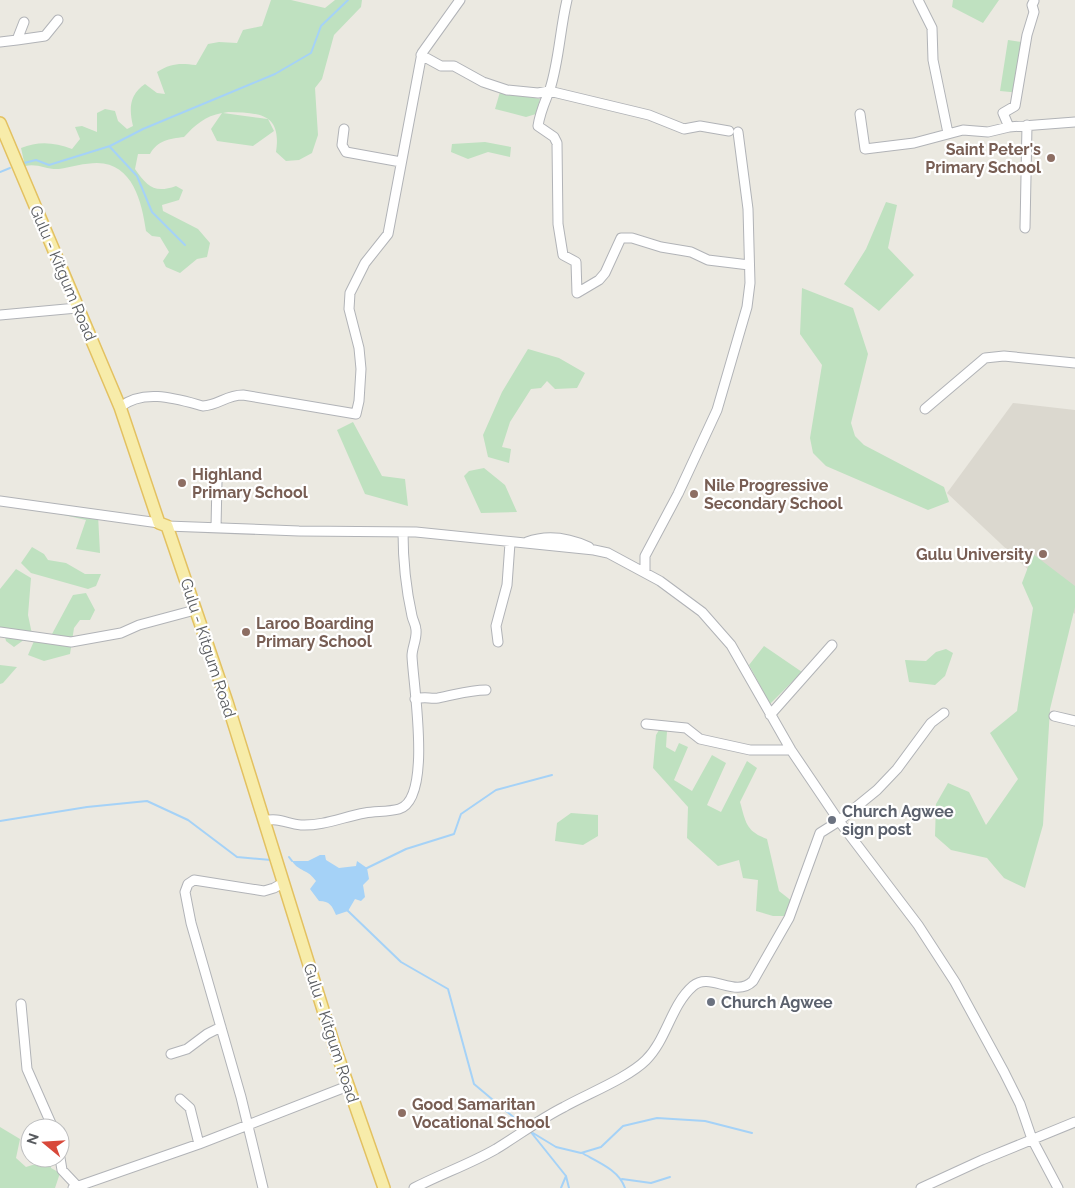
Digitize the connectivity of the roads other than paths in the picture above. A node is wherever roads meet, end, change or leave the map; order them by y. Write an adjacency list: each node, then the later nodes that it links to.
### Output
1 (460, 0): 9 (street)
2 (567, 0): 10 (street)
3 (918, 0): 17 (street)
4 (1034, 1): 15 (street)
5 (58, 20): 7 (street)
6 (24, 22): 7 (street)
7 (17, 40): 8 (street)
8 (0, 42)
9 (422, 55): 10 (street); 18 (street)
10 (550, 91): 20 (street); 20 (street)
11 (860, 114): 17 (street)
12 (1075, 122): 14 (street)
13 (0, 123): 21 (main road, Gulu - Kitgum Road)
14 (1027, 126): 15 (street); 19 (street)
15 (1009, 127): 17 (street)
16 (344, 129): 18 (street)
17 (948, 133)
18 (401, 162): 24 (street)
19 (1026, 228)
20 (749, 265): 32 (street)
21 (77, 308): 22 (street); 24 (main road, Gulu - Kitgum Road)
22 (0, 314)
23 (1075, 363): 25 (street)
24 (120, 407): 28 (main road, Gulu - Kitgum Road)
25 (924, 409)
26 (217, 481): 29 (street)
27 (0, 501): 28 (street)
28 (163, 524): 29 (street); 35 (main road, Gulu - Kitgum Road)
29 (216, 528): 30 (street)
30 (403, 532): 31 (street); 40 (street)
31 (510, 543): 33 (street); 37 (street)
32 (645, 556): 33 (street); 34 (street)
33 (628, 564): 34 (street)
34 (645, 572): 42 (street)
35 (195, 610): 36 (street); 47 (main road, Gulu - Kitgum Road)
36 (0, 632)
37 (498, 642)
38 (832, 645): 42 (street)
39 (486, 690): 40 (street)
40 (415, 699): 47 (street)
41 (944, 713): 48 (street)
42 (770, 715): 46 (street)
43 (1054, 716): 44 (street)
44 (1075, 721)
45 (646, 724): 46 (street)
46 (791, 750): 48 (street)
47 (264, 821): 49 (main road, Gulu - Kitgum Road)
48 (840, 821): 58 (street); 64 (street)
49 (283, 883): 51 (street); 53 (main road, Gulu - Kitgum Road)
50 (20, 1004): 55 (street)
51 (221, 1027): 52 (street); 57 (street)
52 (171, 1054)
53 (348, 1086): 57 (street); 63 (main road, Gulu - Kitgum Road)
54 (180, 1100): 59 (street)
55 (49, 1118)
56 (1075, 1122): 58 (street)
57 (247, 1126): 59 (street); 62 (street)
58 (1032, 1139): 65 (street); 66 (street)
59 (199, 1144): 61 (street)
60 (62, 1168): 61 (street)
61 (76, 1187)
62 (263, 1188)
63 (384, 1188)
64 (414, 1188)
65 (921, 1188)
66 (1058, 1188)

